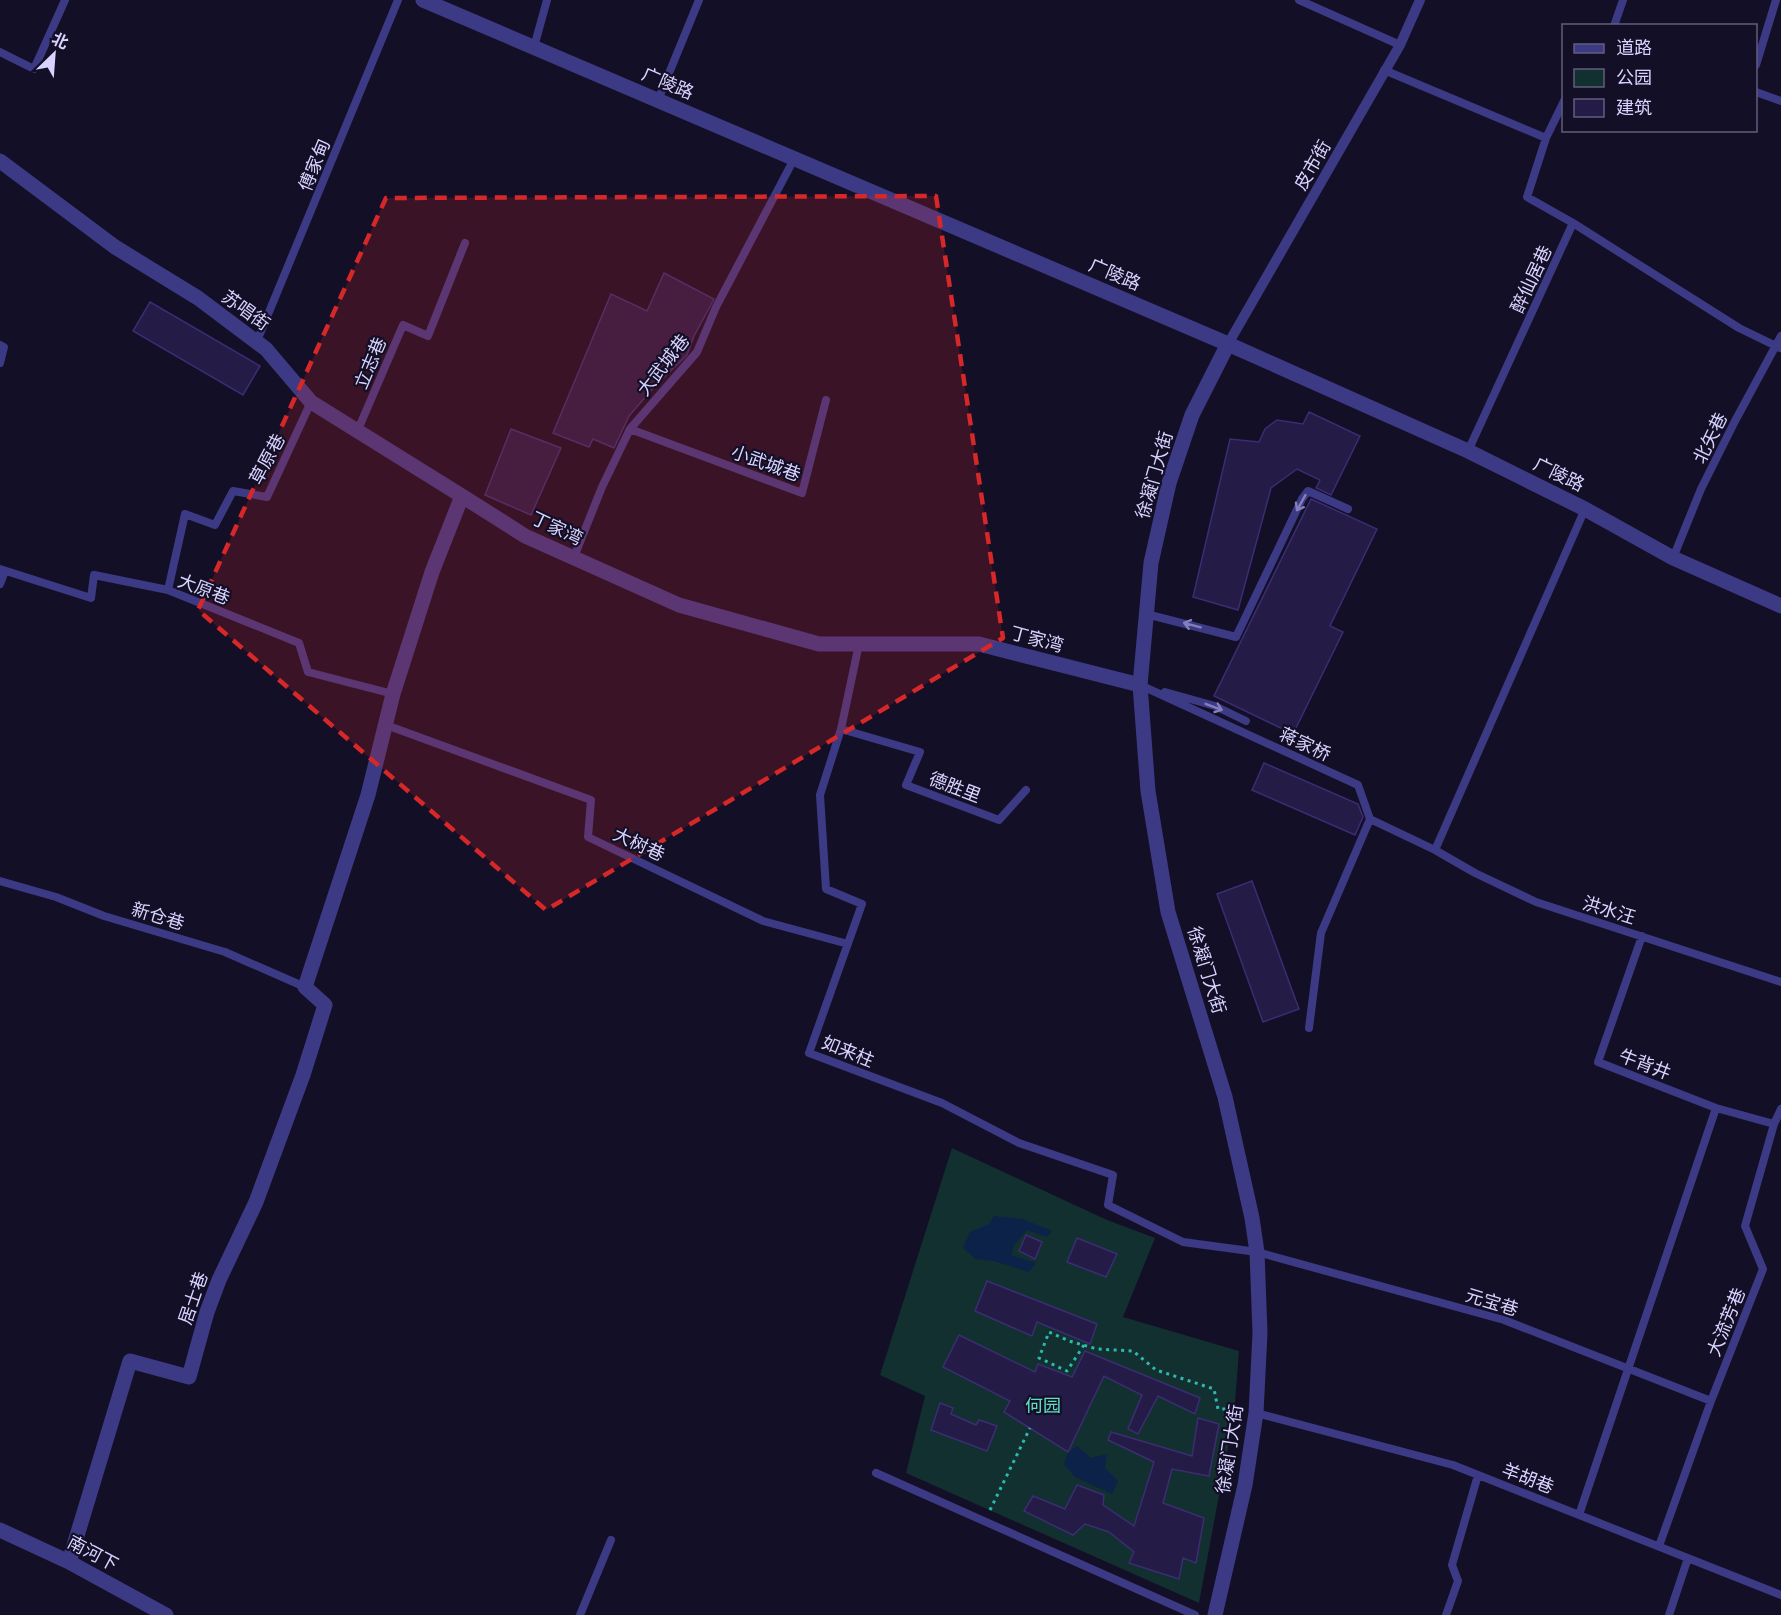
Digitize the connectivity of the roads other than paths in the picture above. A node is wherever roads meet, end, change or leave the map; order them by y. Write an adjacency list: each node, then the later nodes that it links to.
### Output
1 (65, 0): 13 (lane)
2 (398, 0): 26 (lane, 傅家甸)
3 (423, 0): 12 (street, 广陵路)
4 (548, 0): 12 (lane)
5 (699, 0): 17 (lane)
6 (1299, 0): 11 (lane)
7 (1420, 0): 11 (street, 皮市街)
8 (1623, 0): 10 (lane)
9 (1776, 0): 14 (lane)
10 (1615, 24)
11 (1400, 45): 15 (street, 皮市街)
12 (534, 47): 17 (street, 广陵路)
13 (0, 52)
14 (1757, 59)
15 (1384, 70): 20 (lane); 27 (street, 皮市街)
16 (1757, 93): 18 (lane)
17 (658, 100): 21 (street, 广陵路)
18 (1781, 101)
19 (1562, 103): 20 (lane)
20 (1546, 138): 23 (lane)
21 (794, 159): 27 (street, 广陵路); 33 (lane, 大武城巷)
22 (0, 161): 26 (street, 苏唱街)
23 (1573, 223): 29 (lane); 35 (lane, 醉仙居巷)
24 (465, 243): 34 (lane, 立志巷)
25 (1781, 336): 29 (lane, 北矢巷)
26 (257, 342): 32 (street, 苏唱街)
27 (1228, 344): 35 (street, 广陵路); 45 (street, 徐凝门大街)
28 (0, 345): 30 (lane)
29 (1779, 347): 40 (lane, 北矢巷)
30 (0, 363)
31 (826, 400): 33 (lane, 小武城巷)
32 (311, 402): 34 (street, 苏唱街); 43 (lane, 草原巷)
33 (630, 429): 39 (lane, 大武城巷)
34 (357, 432): 36 (street, 苏唱街)
35 (1468, 451): 38 (street, 广陵路)
36 (462, 496): 39 (street, 丁家湾); 48 (street)
37 (1348, 509): 45 (lane, one-way to 45)
38 (1585, 509): 40 (street, 广陵路); 54 (lane)
39 (574, 557): 46 (street, 丁家湾)
40 (1673, 558): 44 (street, 广陵路)
41 (2, 570): 42 (lane); 43 (lane, 大原巷)
42 (0, 584)
43 (168, 590): 48 (lane, 大原巷)
44 (1781, 606)
45 (1146, 614): 47 (street, 徐凝门大街)
46 (859, 644): 47 (street, 丁家湾); 51 (lane, 如来柱)
47 (1140, 685): 49 (lane, one-way to 49); 53 (lane, 蒋家桥); 64 (street, 徐凝门大街)
48 (393, 694): 50 (street)
49 (1246, 721)
50 (386, 725): 57 (lane, 大树巷); 59 (street)
51 (841, 729): 52 (lane, 德胜里); 57 (lane, 如来柱)
52 (1026, 790)
53 (1370, 819): 54 (lane); 60 (lane)
54 (1436, 850): 56 (lane, 洪水汪)
55 (0, 881): 59 (lane, 新仓巷)
56 (1642, 936): 58 (lane, 洪水汪); 61 (lane, 牛背井)
57 (848, 944): 64 (lane, 如来柱)
58 (1781, 982)
59 (305, 987): 75 (street, 居士巷)
60 (1310, 1028)
61 (1716, 1108): 63 (lane, 牛背井); 65 (lane)
62 (1781, 1109): 63 (lane, 大流芳巷)
63 (1774, 1124): 66 (lane, 大流芳巷)
64 (1257, 1252): 65 (lane, 元宝巷); 67 (street, 徐凝门大街)
65 (1629, 1369): 66 (lane, 元宝巷); 70 (lane)
66 (1711, 1401): 73 (lane, 大流芳巷)
67 (1256, 1413): 69 (lane, 羊胡巷); 80 (street, 徐凝门大街)
68 (876, 1473): 79 (lane)
69 (1478, 1475): 70 (lane, 羊胡巷); 81 (lane)
70 (1579, 1515): 73 (lane, 羊胡巷)
71 (0, 1530): 75 (street, 南河下)
72 (611, 1540): 78 (lane)
73 (1659, 1546): 74 (lane, 羊胡巷)
74 (1688, 1558): 76 (lane, 羊胡巷); 82 (lane)
75 (69, 1562): 77 (street, 南河下)
76 (1781, 1595)
77 (166, 1615)
78 (580, 1615)
79 (1195, 1615)
80 (1215, 1615)
81 (1446, 1615)
82 (1670, 1615)

